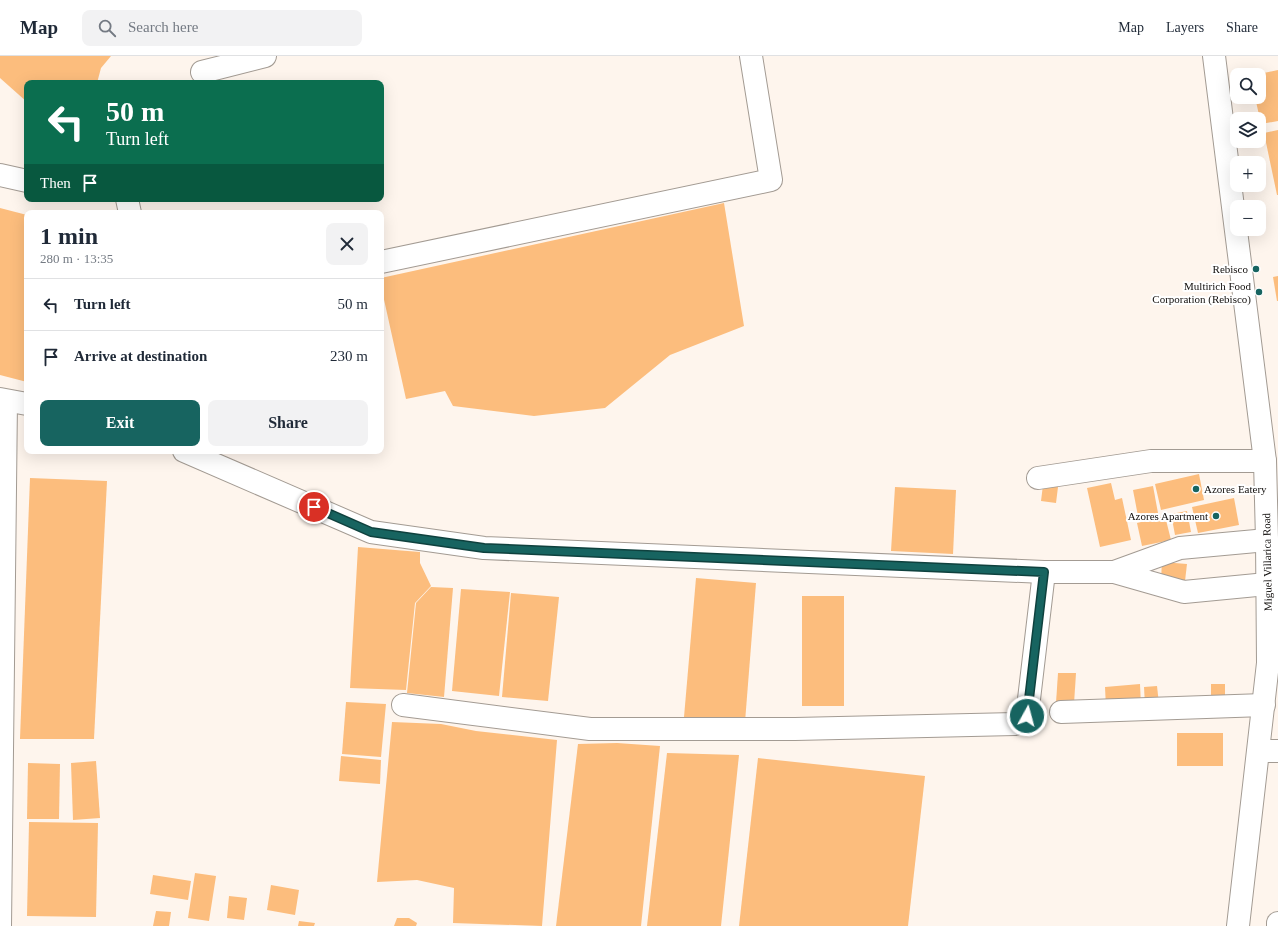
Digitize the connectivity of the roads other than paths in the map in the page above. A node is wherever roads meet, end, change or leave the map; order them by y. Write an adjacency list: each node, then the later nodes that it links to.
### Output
1 (265, 56): 4 (main road)
2 (751, 56): 7 (main road)
3 (1214, 56): 11 (main road, Miguel Villarica Road)
4 (202, 72)
5 (0, 175): 6 (main road)
6 (24, 180)
7 (384, 261)
8 (3, 400): 9 (main road); 22 (main road)
9 (24, 404)
10 (191, 454): 14 (main road)
11 (1265, 461): 12 (main road); 13 (main road, Miguel Villarica Road)
12 (1038, 478)
13 (1267, 540): 15 (main road); 16 (main road, Miguel Villarica Road)
14 (1044, 572): 15 (main road); 17 (main road)
15 (1114, 572): 16 (main road)
16 (1273, 583): 18 (main road, Miguel Villarica Road)
17 (403, 705)
18 (1264, 705): 19 (main road); 20 (main road, Miguel Villarica Road)
19 (1061, 712)
20 (1269, 751): 23 (main road, Miguel Villarica Road)
21 (1278, 923): 24 (main road)
22 (0, 926)
23 (1238, 926)
24 (1278, 926)

